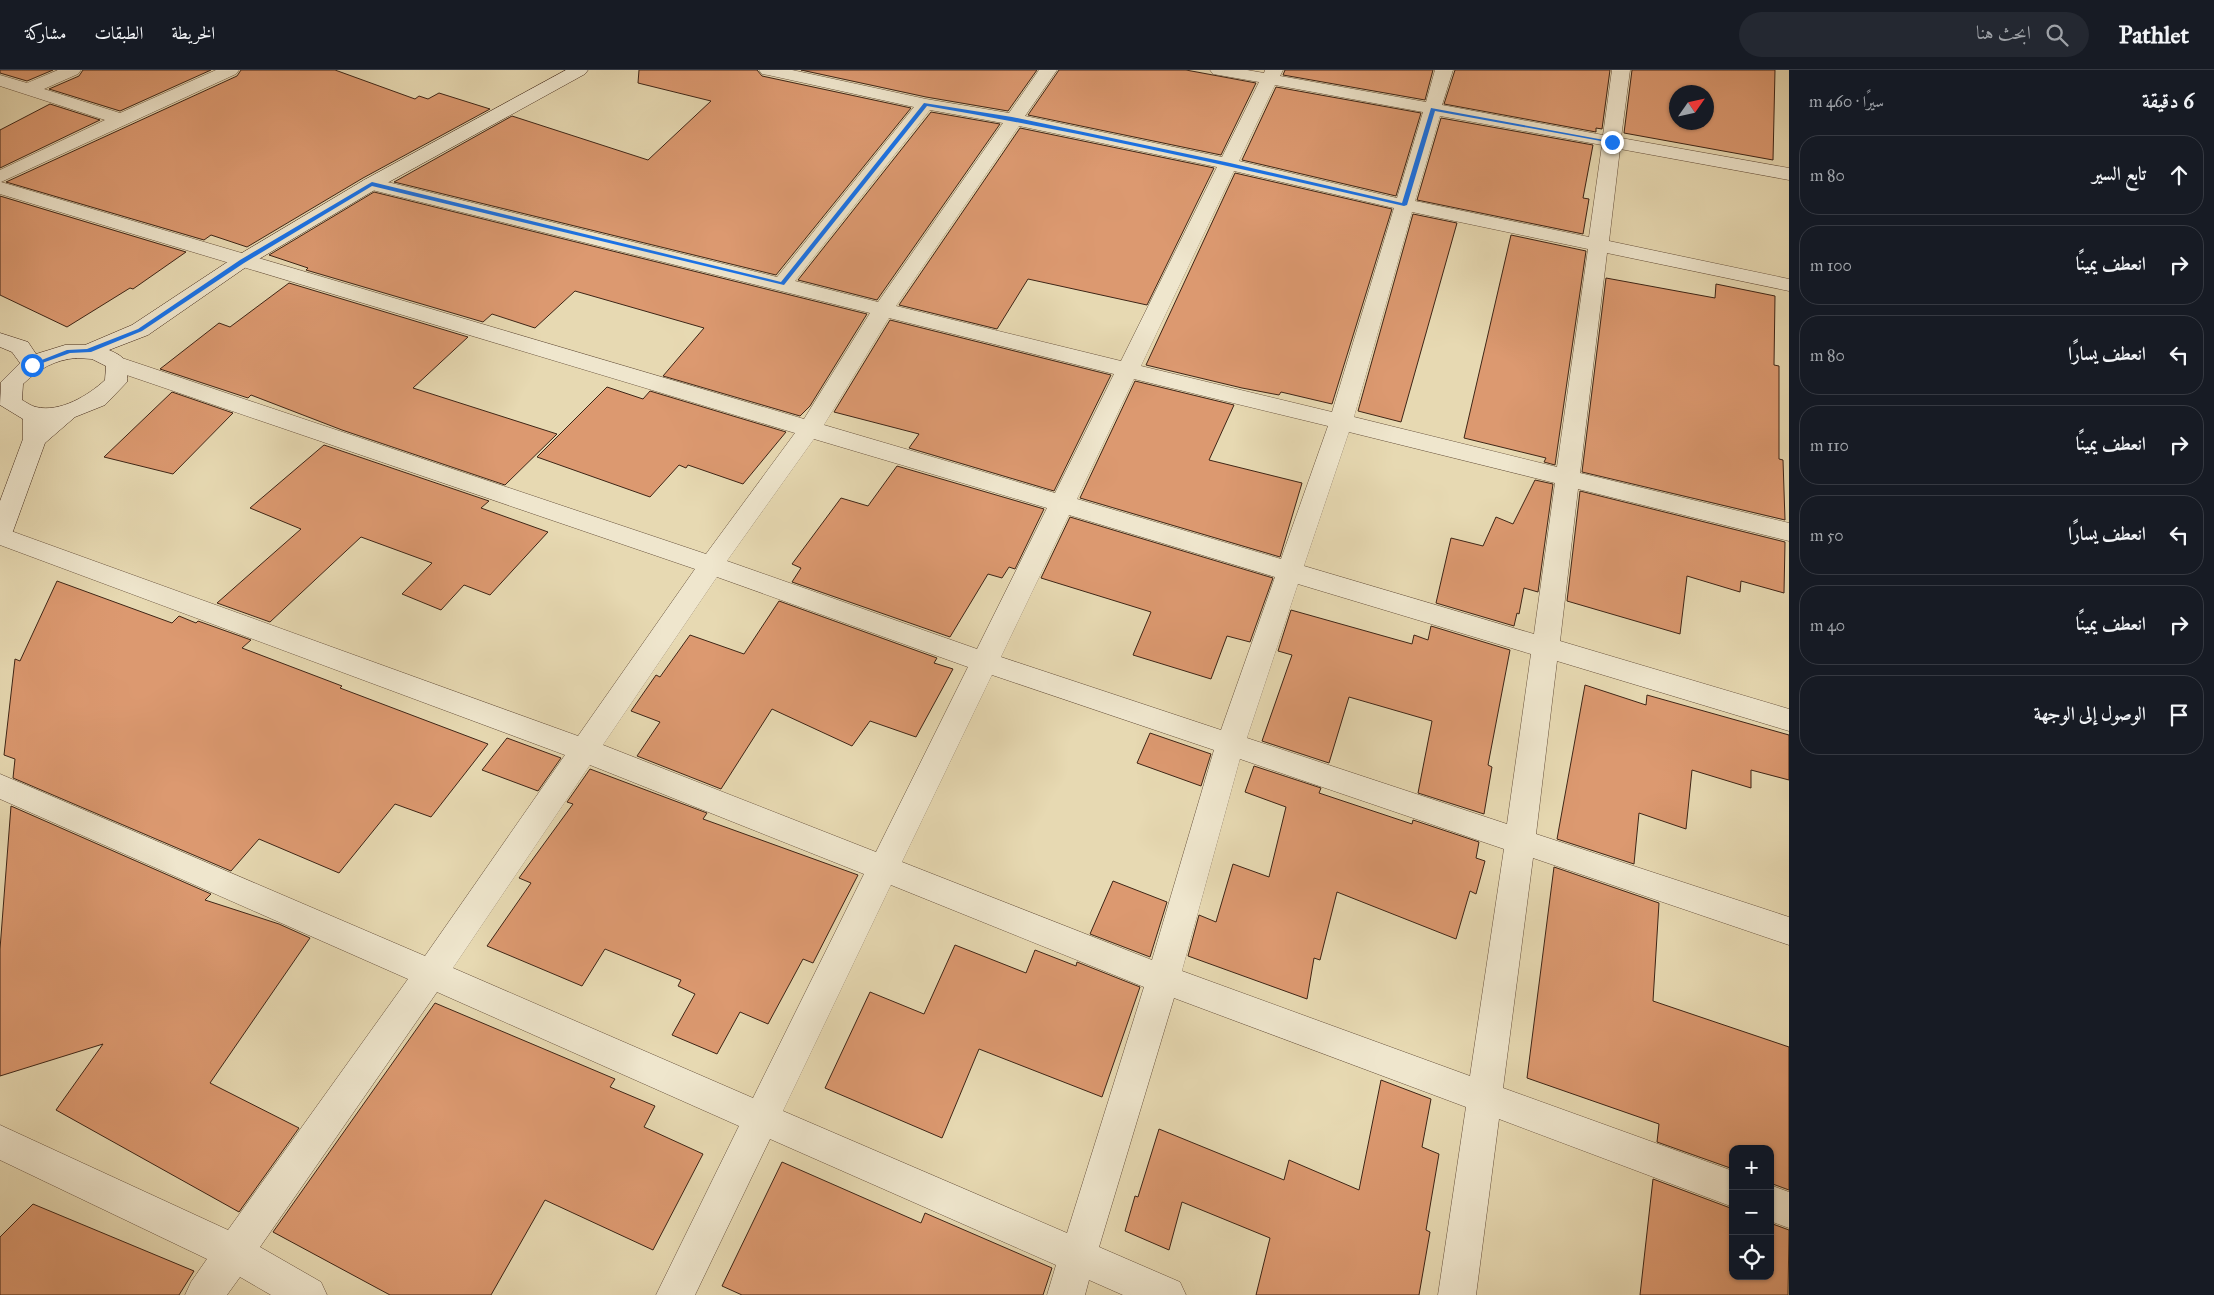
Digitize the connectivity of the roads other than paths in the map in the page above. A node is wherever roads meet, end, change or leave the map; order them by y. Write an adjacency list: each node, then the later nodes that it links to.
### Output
1 (72, 70): 11 (street)
2 (230, 70): 14 (street)
3 (580, 70): 20 (street)
4 (768, 70): 12 (street)
5 (1048, 70): 15 (street)
6 (1219, 70): 9 (street)
7 (1444, 70): 13 (street)
8 (1621, 70): 16 (street)
9 (1272, 75): 13 (street); 17 (street)
10 (0, 80): 11 (street)
11 (31, 88): 14 (street)
12 (926, 104): 15 (street); 25 (street)
13 (1432, 109): 16 (street); 22 (street)
14 (121, 118): 19 (street)
15 (1012, 119): 17 (street); 27 (street)
16 (1612, 142): 18 (street); 23 (street)
17 (1230, 164): 22 (street); 33 (street)
18 (1789, 174)
19 (0, 177)
20 (372, 184): 24 (street); 25 (street)
21 (0, 188): 24 (street)
22 (1404, 205): 23 (street); 37 (street)
23 (1599, 246): 26 (street); 40 (street)
24 (242, 261): 28 (street); 38 (street)
25 (782, 284): 27 (street)
26 (1789, 285)
27 (884, 308): 33 (street); 38 (street)
28 (140, 330): 30 (street); 31 (street)
29 (0, 340): 32 (street)
30 (88, 351): 31 (street); 32 (street)
31 (117, 364): 35 (street); 44 (street)
32 (32, 365): 34 (street)
33 (1128, 369): 37 (street); 41 (street)
34 (6, 386): 36 (street)
35 (67, 412): 36 (street); 39 (street)
36 (33, 415): 39 (street)
37 (1341, 421): 40 (street); 45 (street)
38 (810, 428): 41 (street); 44 (street)
39 (35, 439): 43 (street)
40 (1568, 477): 42 (street); 46 (street)
41 (1062, 504): 45 (street); 47 (street)
42 (1789, 532)
43 (0, 535): 50 (street)
44 (711, 565): 47 (street); 50 (street)
45 (1289, 572): 46 (street); 49 (street)
46 (1545, 648): 48 (street); 52 (street)
47 (984, 662): 49 (street); 53 (street)
48 (1789, 720)
49 (1230, 745): 52 (street); 56 (street)
50 (584, 750): 53 (street); 55 (street)
51 (0, 786): 55 (street)
52 (1520, 842): 54 (street); 57 (street)
53 (884, 869): 56 (street); 58 (street)
54 (1789, 931)
55 (430, 975): 58 (street); 63 (street)
56 (1163, 979): 57 (street); 64 (street)
57 (1486, 1097): 60 (street); 70 (street)
58 (762, 1119): 64 (street); 67 (street)
59 (0, 1142): 63 (street)
60 (1729, 1188)
61 (1774, 1204): 62 (street)
62 (1789, 1210)
63 (233, 1252): 65 (street); 66 (street)
64 (1078, 1256): 68 (street); 69 (street)
65 (204, 1295)
66 (308, 1295)
67 (676, 1295)
68 (1066, 1295)
69 (1167, 1295)
70 (1457, 1295)

